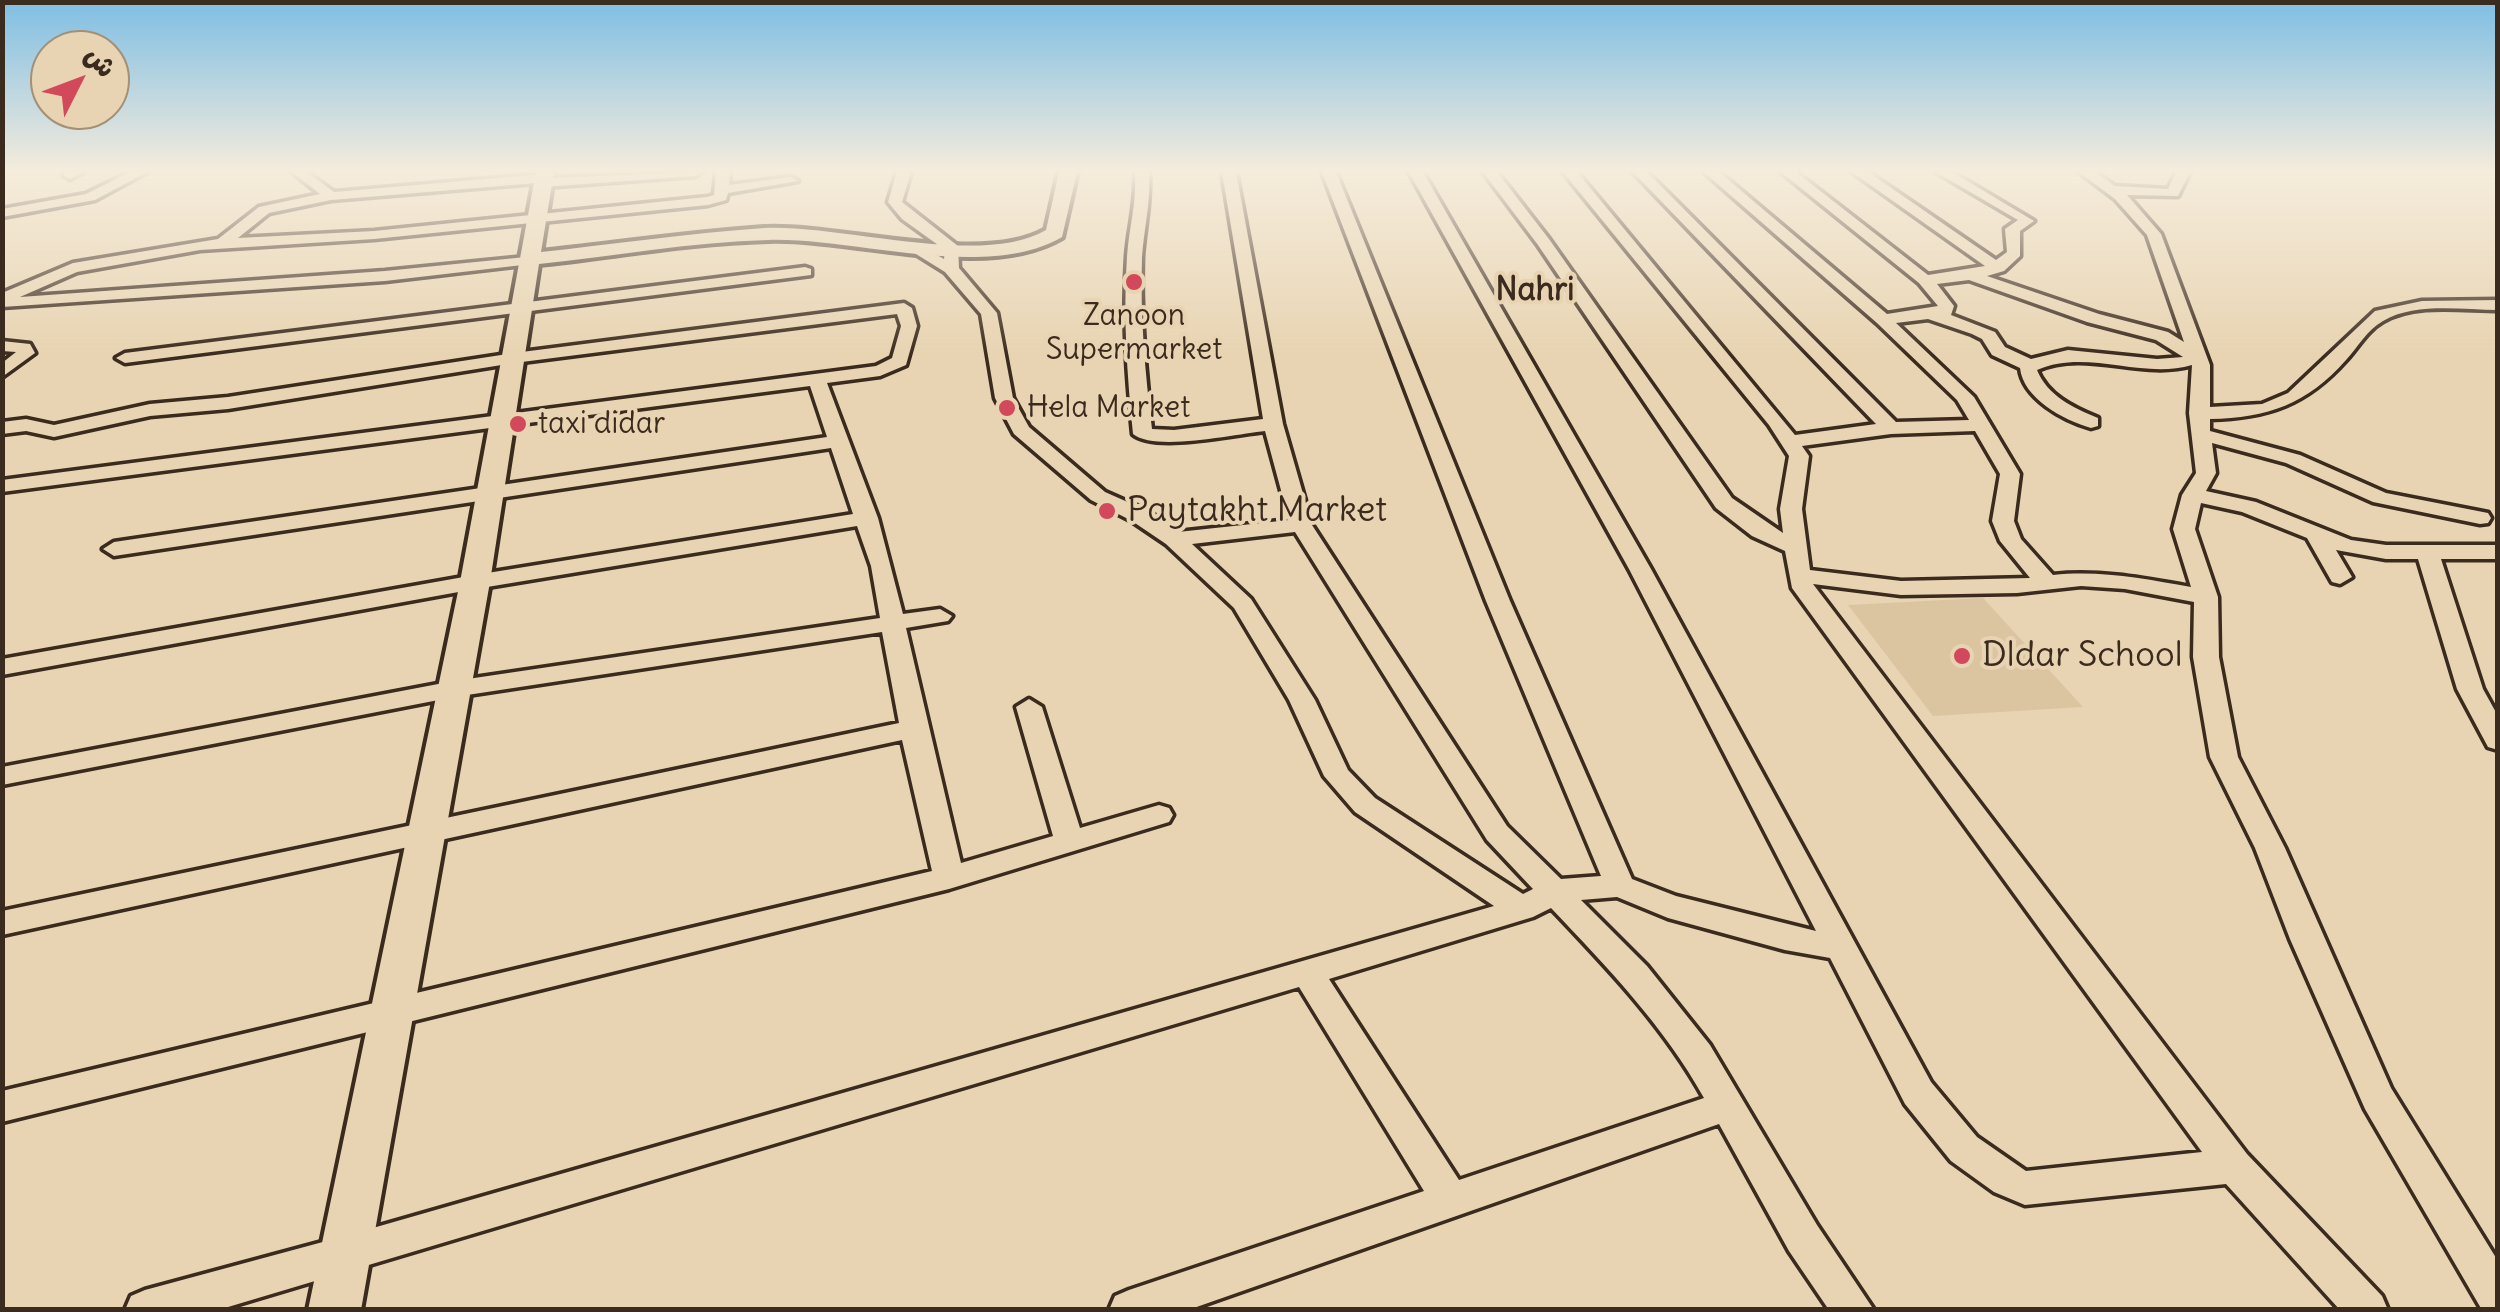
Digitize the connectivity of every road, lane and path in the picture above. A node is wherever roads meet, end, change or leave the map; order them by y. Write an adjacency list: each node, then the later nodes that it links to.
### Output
1 (235, 233): 18 (street)
2 (392, 233): 18 (street)
3 (536, 233): 19 (street)
4 (937, 233): 20 (street)
5 (1054, 233): 20 (street)
6 (1138, 233): 40 (street)
7 (1239, 233): 40 (street)
8 (1353, 233): 75 (street)
9 (1451, 233): 79 (street)
10 (1537, 233): 54 (street)
11 (1620, 233): 45 (street)
12 (1700, 233): 43 (street)
13 (1782, 233): 29 (street)
14 (1866, 233): 24 (street)
15 (1948, 233): 21 (street)
16 (2012, 233): 21 (street)
17 (2153, 233): 33 (street)
18 (224, 242): 25 (street)
19 (531, 259): 20 (street); 25 (street); 27 (street)
20 (952, 259): 53 (street)
21 (1998, 268): 23 (street)
22 (805, 272): 27 (street)
23 (1972, 276): 24 (street); 33 (street)
24 (1925, 280): 28 (street)
25 (2, 301)
26 (2498, 304): 39 (street)
27 (523, 306): 31 (street); 32 (street)
28 (1933, 315): 29 (street); 34 (street)
29 (1882, 320): 41 (street)
30 (2, 346): 35 (street)
31 (125, 358)
32 (514, 358): 36 (street); 38 (street); 42 (street)
33 (2198, 358): 34 (street); 39 (street)
34 (2031, 366): 37 (street)
35 (2, 372)
36 (817, 380): 38 (street); 44 (street)
37 (2091, 422)
38 (503, 423): 46 (street); 47 (street)
39 (2200, 423): 48 (street); 50 (street)
40 (1274, 424): 51 (street)
41 (1978, 424): 43 (street); 60 (street)
42 (2, 428)
43 (1891, 428): 45 (street)
44 (837, 441): 47 (street); 49 (street)
45 (1789, 442): 54 (street)
46 (2, 486)
47 (490, 494): 55 (street); 61 (street)
48 (2192, 494): 52 (street); 62 (street)
49 (867, 518): 61 (street); 64 (street)
50 (2480, 518)
51 (1301, 525): 53 (street); 76 (street)
52 (2317, 537): 56 (street); 59 (street)
53 (1174, 540): 77 (street)
54 (1795, 547): 58 (street)
55 (114, 549)
56 (2427, 550): 57 (street); 69 (street)
57 (2498, 552)
58 (1798, 575): 60 (street); 84 (street)
59 (2340, 577)
60 (2045, 580): 62 (street)
61 (475, 582): 65 (street); 66 (street)
62 (2206, 597): 87 (street)
63 (940, 616): 64 (street)
64 (892, 623): 66 (street); 68 (street)
65 (2, 667)
66 (454, 689): 70 (street); 72 (street)
67 (1029, 707): 73 (street)
68 (913, 729): 72 (street); 74 (street)
69 (2498, 740)
70 (2, 776)
71 (1159, 815): 73 (street)
72 (425, 833): 78 (street); 81 (street)
73 (1069, 842): 74 (street)
74 (949, 878): 81 (street)
75 (1620, 886): 76 (street); 79 (street)
76 (1556, 890): 77 (street); 83 (street)
77 (1522, 909): 80 (street)
78 (2, 923)
79 (1841, 948): 84 (street)
80 (1307, 972): 85 (street); 86 (street)
81 (390, 1016): 82 (street); 86 (street)
82 (2, 1106)
83 (1726, 1106): 85 (street); 91 (street)
84 (2234, 1166): 92 (street)
85 (1449, 1198): 90 (street)
86 (344, 1255): 88 (street); 89 (street)
87 (2498, 1299)
88 (145, 1310)
89 (334, 1310)
90 (1129, 1310)
91 (1854, 1310)
92 (2368, 1310)

